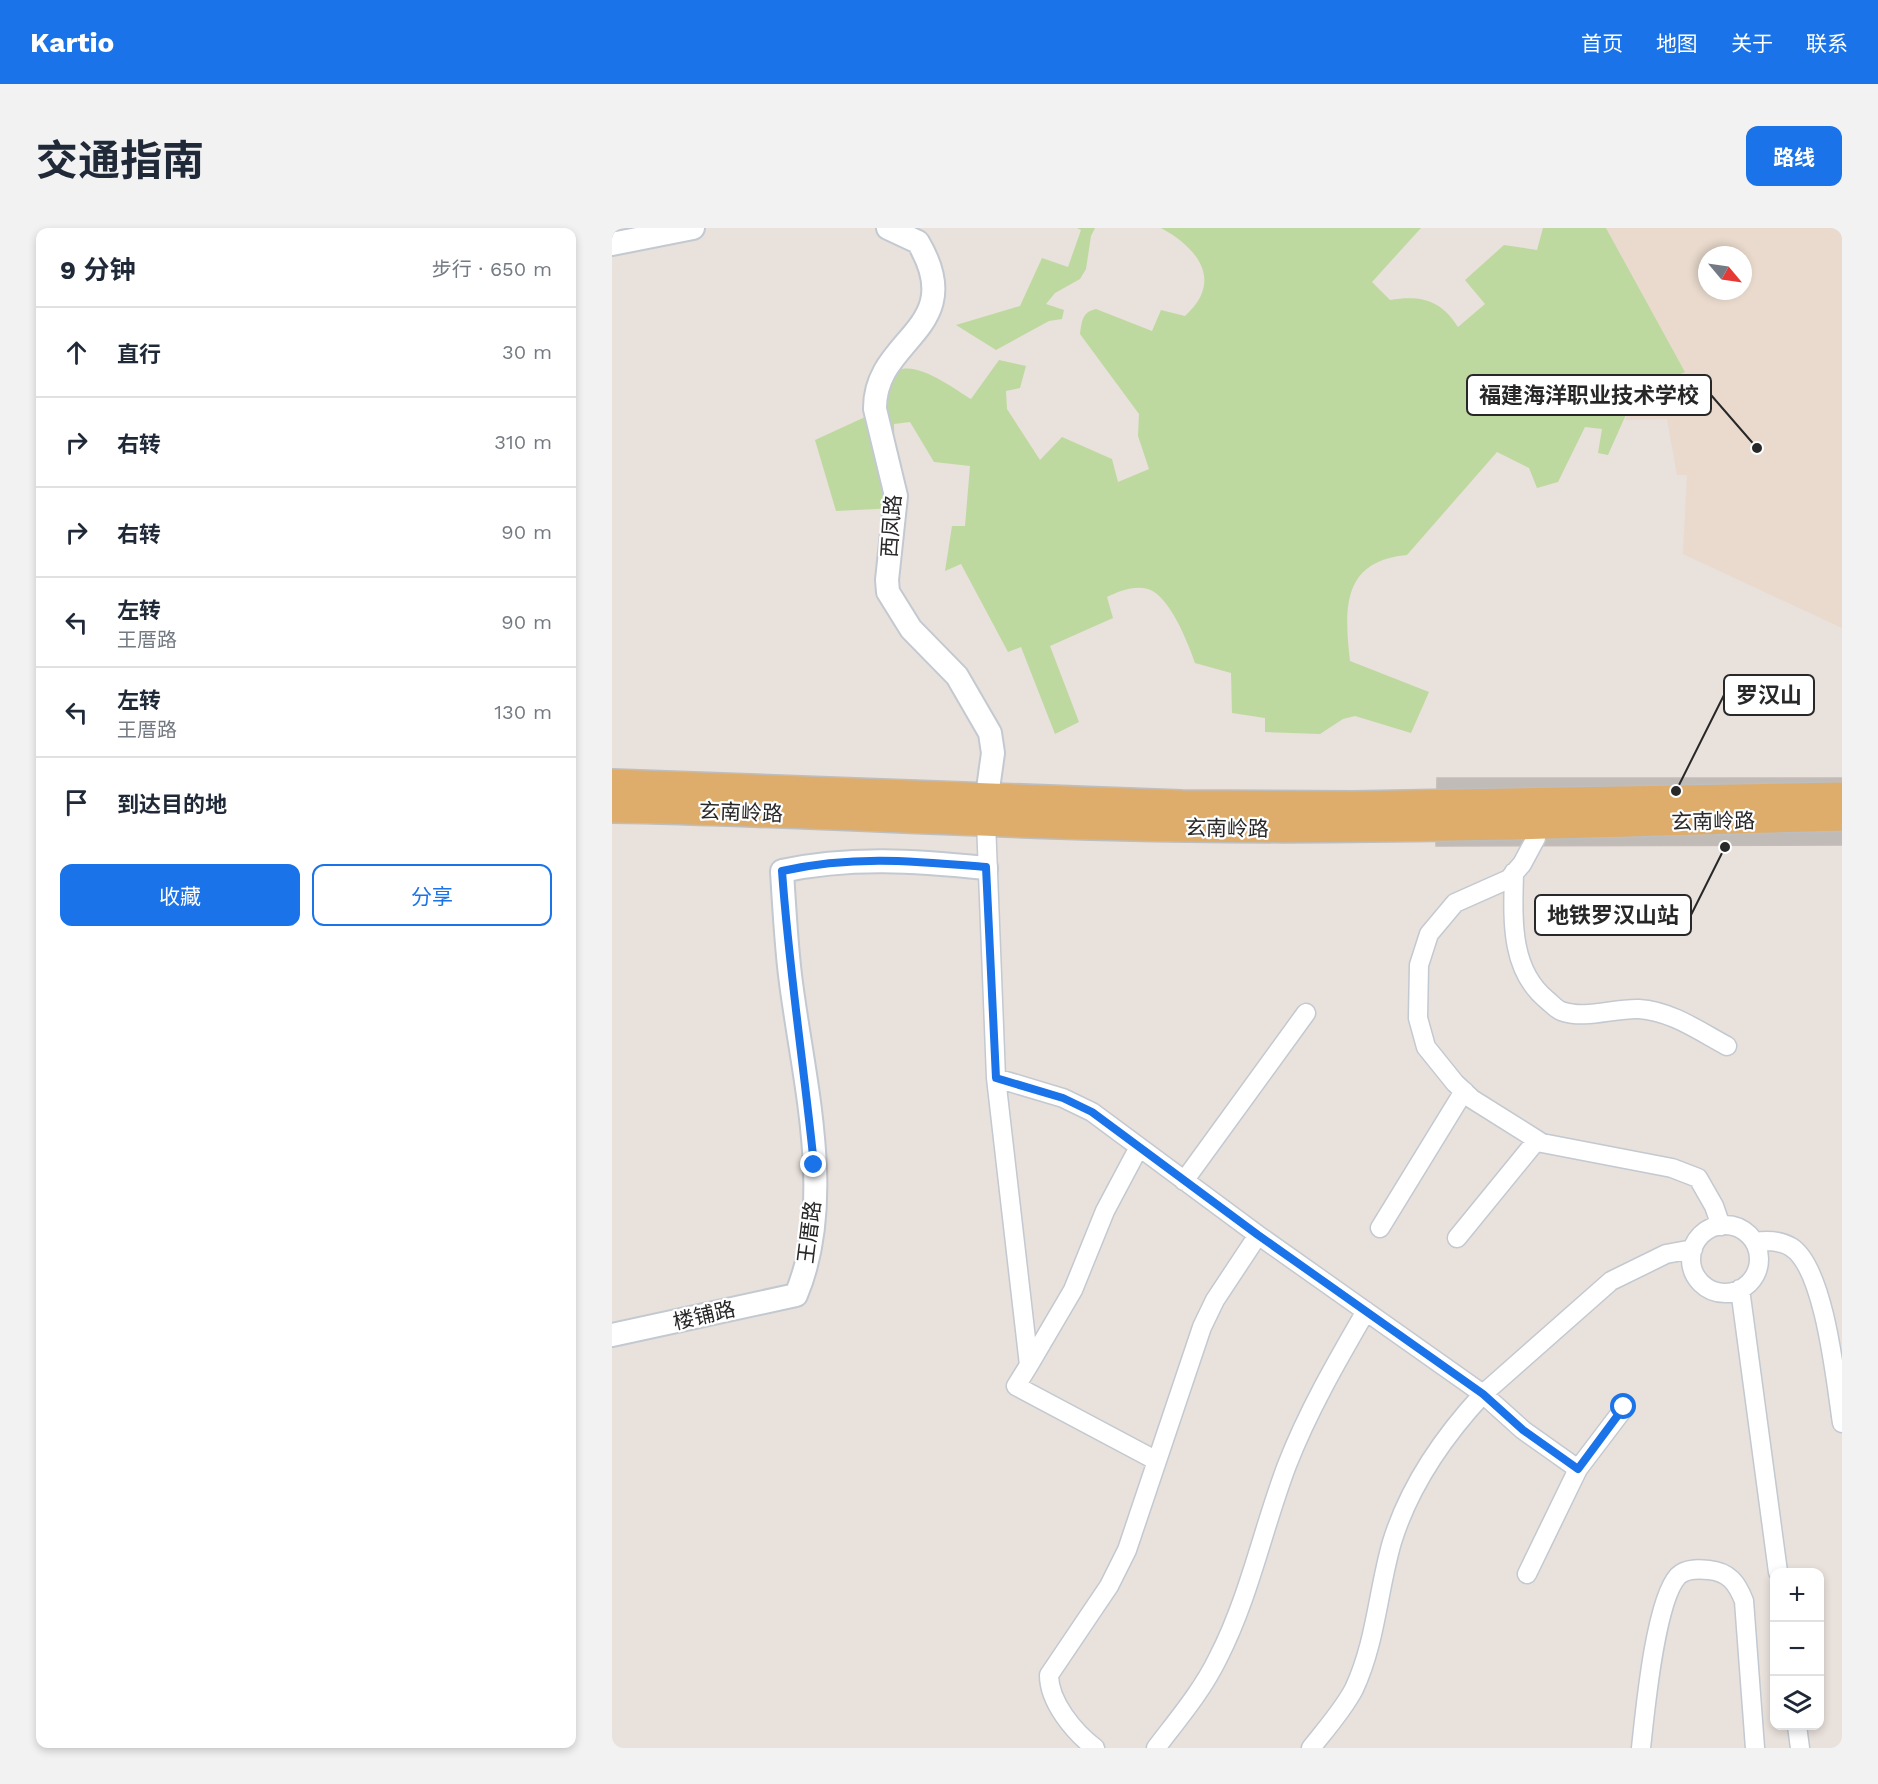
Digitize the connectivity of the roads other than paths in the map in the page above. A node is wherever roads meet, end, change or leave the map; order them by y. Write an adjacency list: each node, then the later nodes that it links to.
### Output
1 (693, 228): 3 (street)
2 (888, 228): 8 (street, 西凤路)
3 (612, 244)
4 (612, 783): 6 (main road, 玄南岭路)
5 (1842, 796): 8 (main road, 玄南岭路)
6 (865, 804): 7 (main road, 玄南岭路); 8 (main road, 玄南岭路)
7 (612, 809)
8 (987, 809): 9 (main road, 玄南岭路); 11 (street)
9 (1842, 818)
10 (1536, 838): 12 (street)
11 (986, 867): 15 (street); 27 (street, 王厝路)
12 (1514, 872): 14 (street); 16 (street)
13 (1306, 1013): 19 (street)
14 (1727, 1046)
15 (996, 1078): 18 (street); 30 (street)
16 (1464, 1092): 17 (street); 21 (street)
17 (1537, 1140): 20 (street); 23 (street)
18 (1139, 1147): 19 (street); 30 (street)
19 (1184, 1181): 22 (street)
20 (1721, 1226): 24 (street); 25 (street)
21 (1380, 1228)
22 (1258, 1235): 28 (street); 34 (street)
23 (1457, 1238)
24 (1755, 1242): 26 (street); 33 (street)
25 (1693, 1249): 26 (street); 31 (street)
26 (1740, 1289): 36 (street)
27 (796, 1294): 29 (street, 楼铺路)
28 (1366, 1311): 31 (street); 40 (street)
29 (612, 1335)
30 (1029, 1365): 34 (street)
31 (1483, 1394): 35 (street); 41 (street)
32 (1624, 1407): 35 (street)
33 (1842, 1423)
34 (1157, 1461): 39 (street)
35 (1578, 1469): 37 (street)
36 (1777, 1568)
37 (1527, 1574)
38 (1798, 1730): 44 (street)
39 (1095, 1748)
40 (1156, 1748)
41 (1311, 1748)
42 (1641, 1748): 43 (street)
43 (1755, 1748)
44 (1800, 1748)

